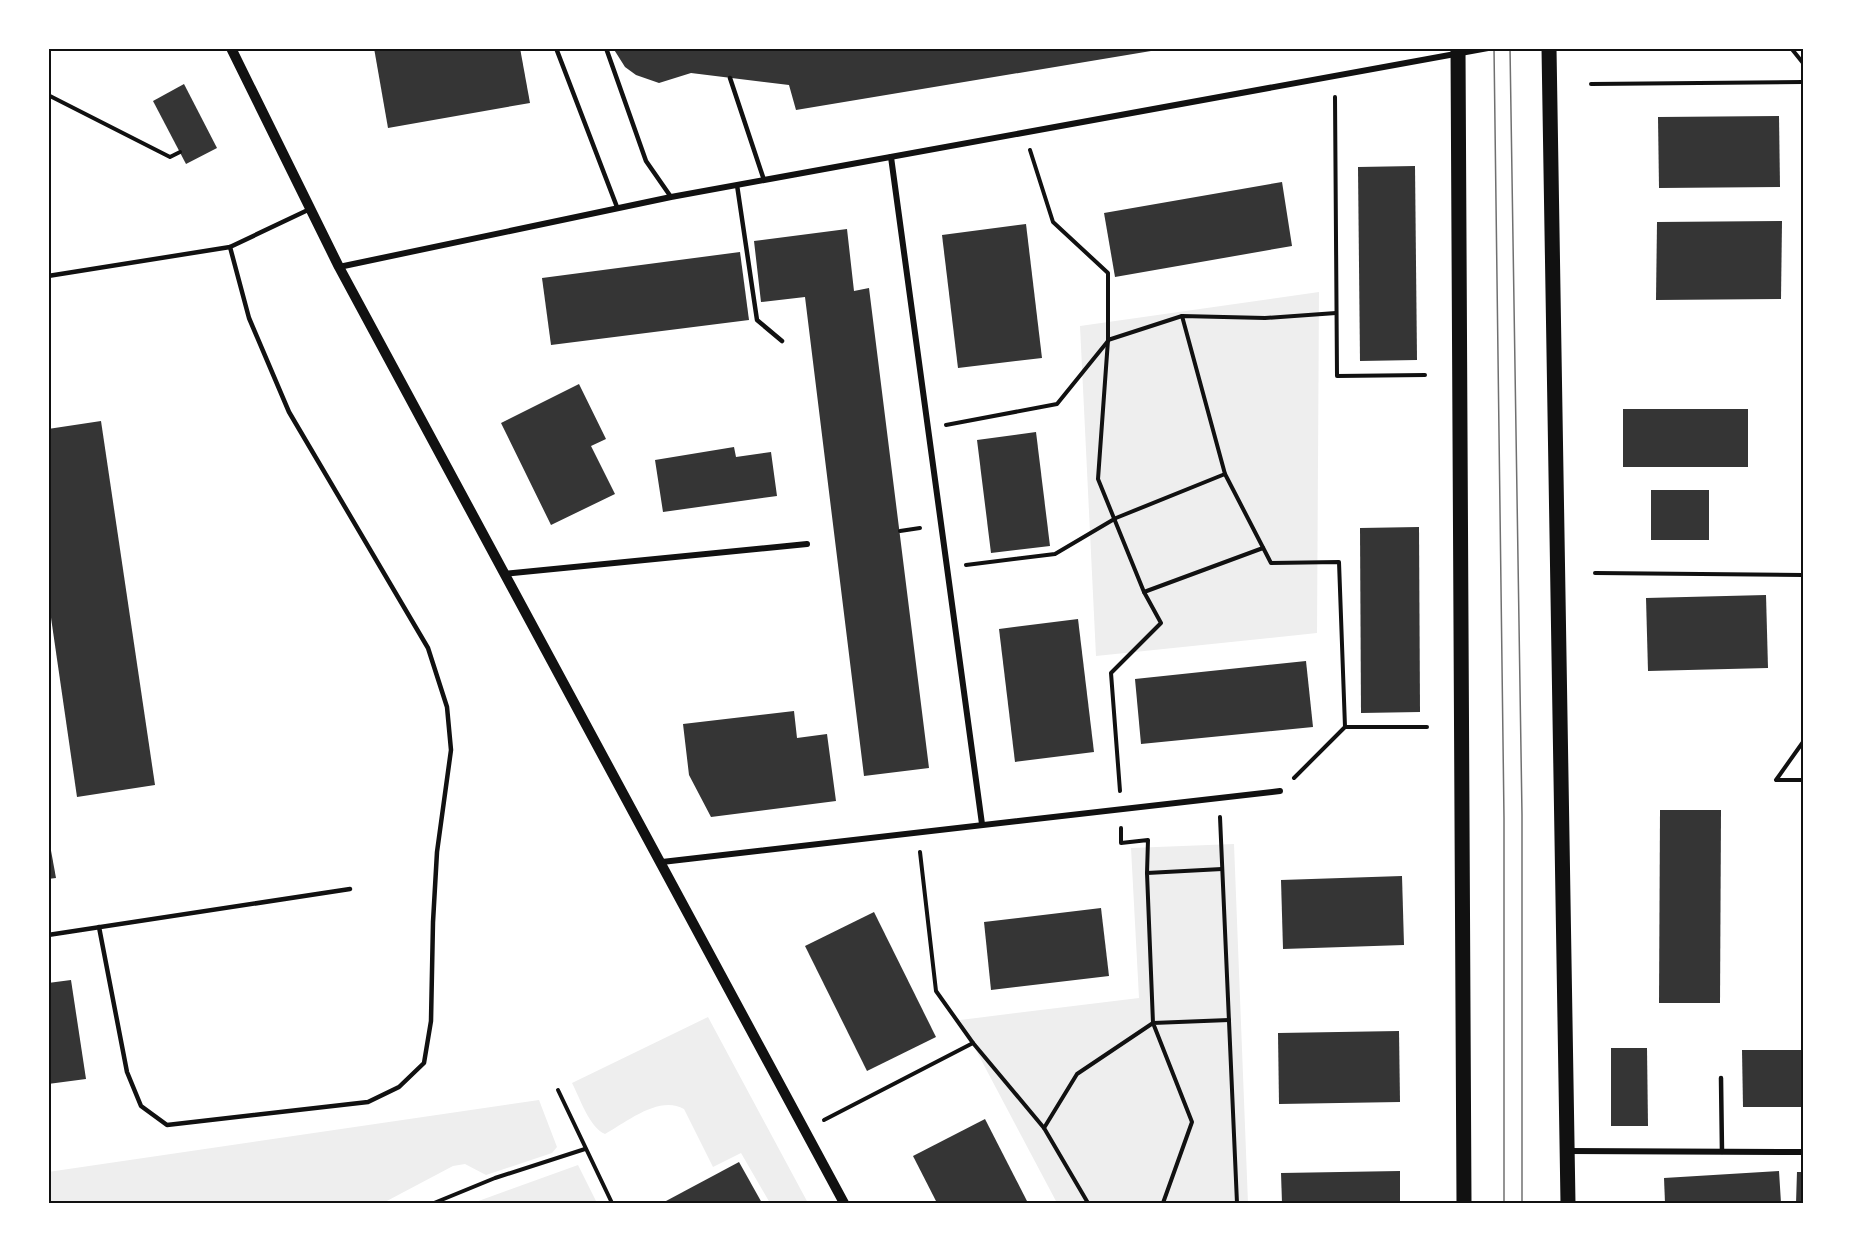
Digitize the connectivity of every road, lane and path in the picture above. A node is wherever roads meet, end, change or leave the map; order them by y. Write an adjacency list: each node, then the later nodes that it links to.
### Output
1 (231, 48): 21 (street)
2 (556, 48): 20 (lane)
3 (606, 48): 19 (lane)
4 (1488, 48): 7 (street)
5 (1549, 48): 63 (main road)
6 (1791, 48): 8 (path)
7 (1458, 51): 9 (street); 72 (main road)
8 (1803, 63)
9 (1335, 75): 14 (street); 25 (path)
10 (730, 78): 17 (lane)
11 (1803, 82): 12 (path)
12 (1591, 84)
13 (48, 95): 15 (path)
14 (1025, 133): 16 (street); 27 (path)
15 (180, 152)
16 (891, 157): 17 (street); 30 (street)
17 (764, 180): 18 (street)
18 (736, 185): 19 (street); 28 (lane)
19 (671, 197): 20 (street)
20 (617, 207): 23 (street)
21 (310, 209): 22 (lane); 23 (street)
22 (230, 248): 24 (lane); 53 (lane)
23 (339, 267): 37 (street)
24 (48, 276)
25 (1336, 313): 26 (path); 29 (path)
26 (1182, 316): 27 (path); 31 (path)
27 (1108, 340): 30 (path); 32 (path)
28 (782, 341)
29 (1425, 375)
30 (928, 429): 46 (street)
31 (1225, 474): 32 (path); 34 (path)
32 (1116, 518): 35 (path); 39 (path)
33 (807, 544): 37 (street)
34 (1263, 548): 39 (path); 40 (path)
35 (991, 562)
36 (1595, 573): 38 (path)
37 (503, 574): 49 (street)
38 (1803, 575)
39 (1144, 592): 45 (path)
40 (1345, 727): 41 (path); 44 (path)
41 (1426, 727)
42 (1803, 742): 43 (path)
43 (1803, 780)
44 (1280, 791): 45 (street)
45 (1121, 809): 46 (street); 51 (path)
46 (982, 824): 48 (street)
47 (1221, 831): 50 (path)
48 (918, 833): 49 (street); 57 (path)
49 (662, 862): 61 (street)
50 (1222, 870): 51 (path); 55 (path)
51 (1147, 873): 56 (path)
52 (350, 889): 53 (lane)
53 (99, 927): 54 (lane)
54 (48, 935)
55 (1229, 1020): 56 (path); 71 (path)
56 (1153, 1023): 60 (path); 70 (path)
57 (973, 1044): 60 (path); 61 (path)
58 (1721, 1078): 64 (lane)
59 (558, 1090): 62 (path)
60 (1044, 1128): 69 (path)
61 (805, 1130): 68 (street)
62 (585, 1149): 66 (path); 67 (path)
63 (1567, 1151): 64 (street); 73 (main road)
64 (1722, 1152): 65 (street)
65 (1803, 1152)
66 (434, 1203)
67 (612, 1203)
68 (844, 1203)
69 (1088, 1203)
70 (1163, 1203)
71 (1237, 1203)
72 (1464, 1203)
73 (1568, 1203)

